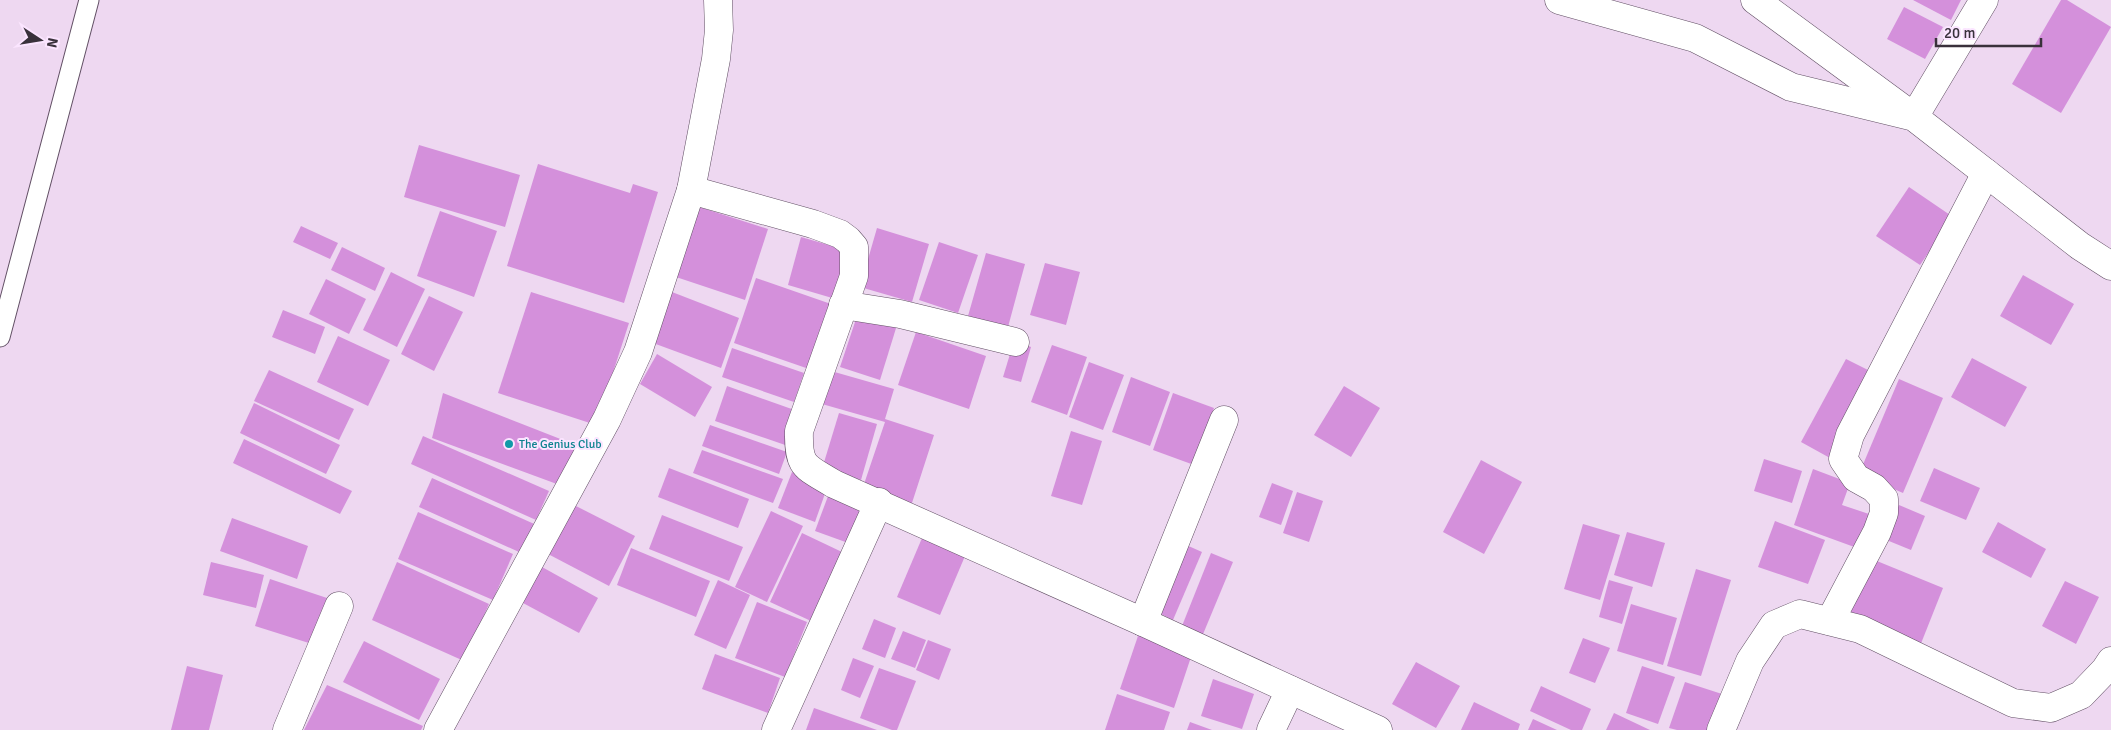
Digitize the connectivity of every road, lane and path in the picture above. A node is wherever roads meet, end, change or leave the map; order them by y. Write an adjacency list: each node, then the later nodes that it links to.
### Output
1 (90, 0): 11 (lane)
2 (718, 0): 8 (street)
3 (1559, 0): 6 (street)
4 (1755, 0): 6 (street)
5 (1984, 0): 6 (street)
6 (1914, 117): 7 (street)
7 (1986, 173): 9 (street); 16 (street)
8 (692, 190): 10 (street); 21 (street)
9 (2111, 266)
10 (843, 305): 12 (street); 14 (street)
11 (0, 337)
12 (1015, 342)
13 (1224, 420): 17 (street)
14 (879, 502): 17 (street); 22 (street)
15 (339, 606): 20 (street)
16 (1830, 621): 18 (street); 25 (street)
17 (1143, 622): 19 (street)
18 (2111, 661)
19 (1290, 690): 23 (street); 24 (street)
20 (287, 730)
21 (438, 730)
22 (776, 730)
23 (1271, 730)
24 (1378, 730)
25 (1721, 730)

